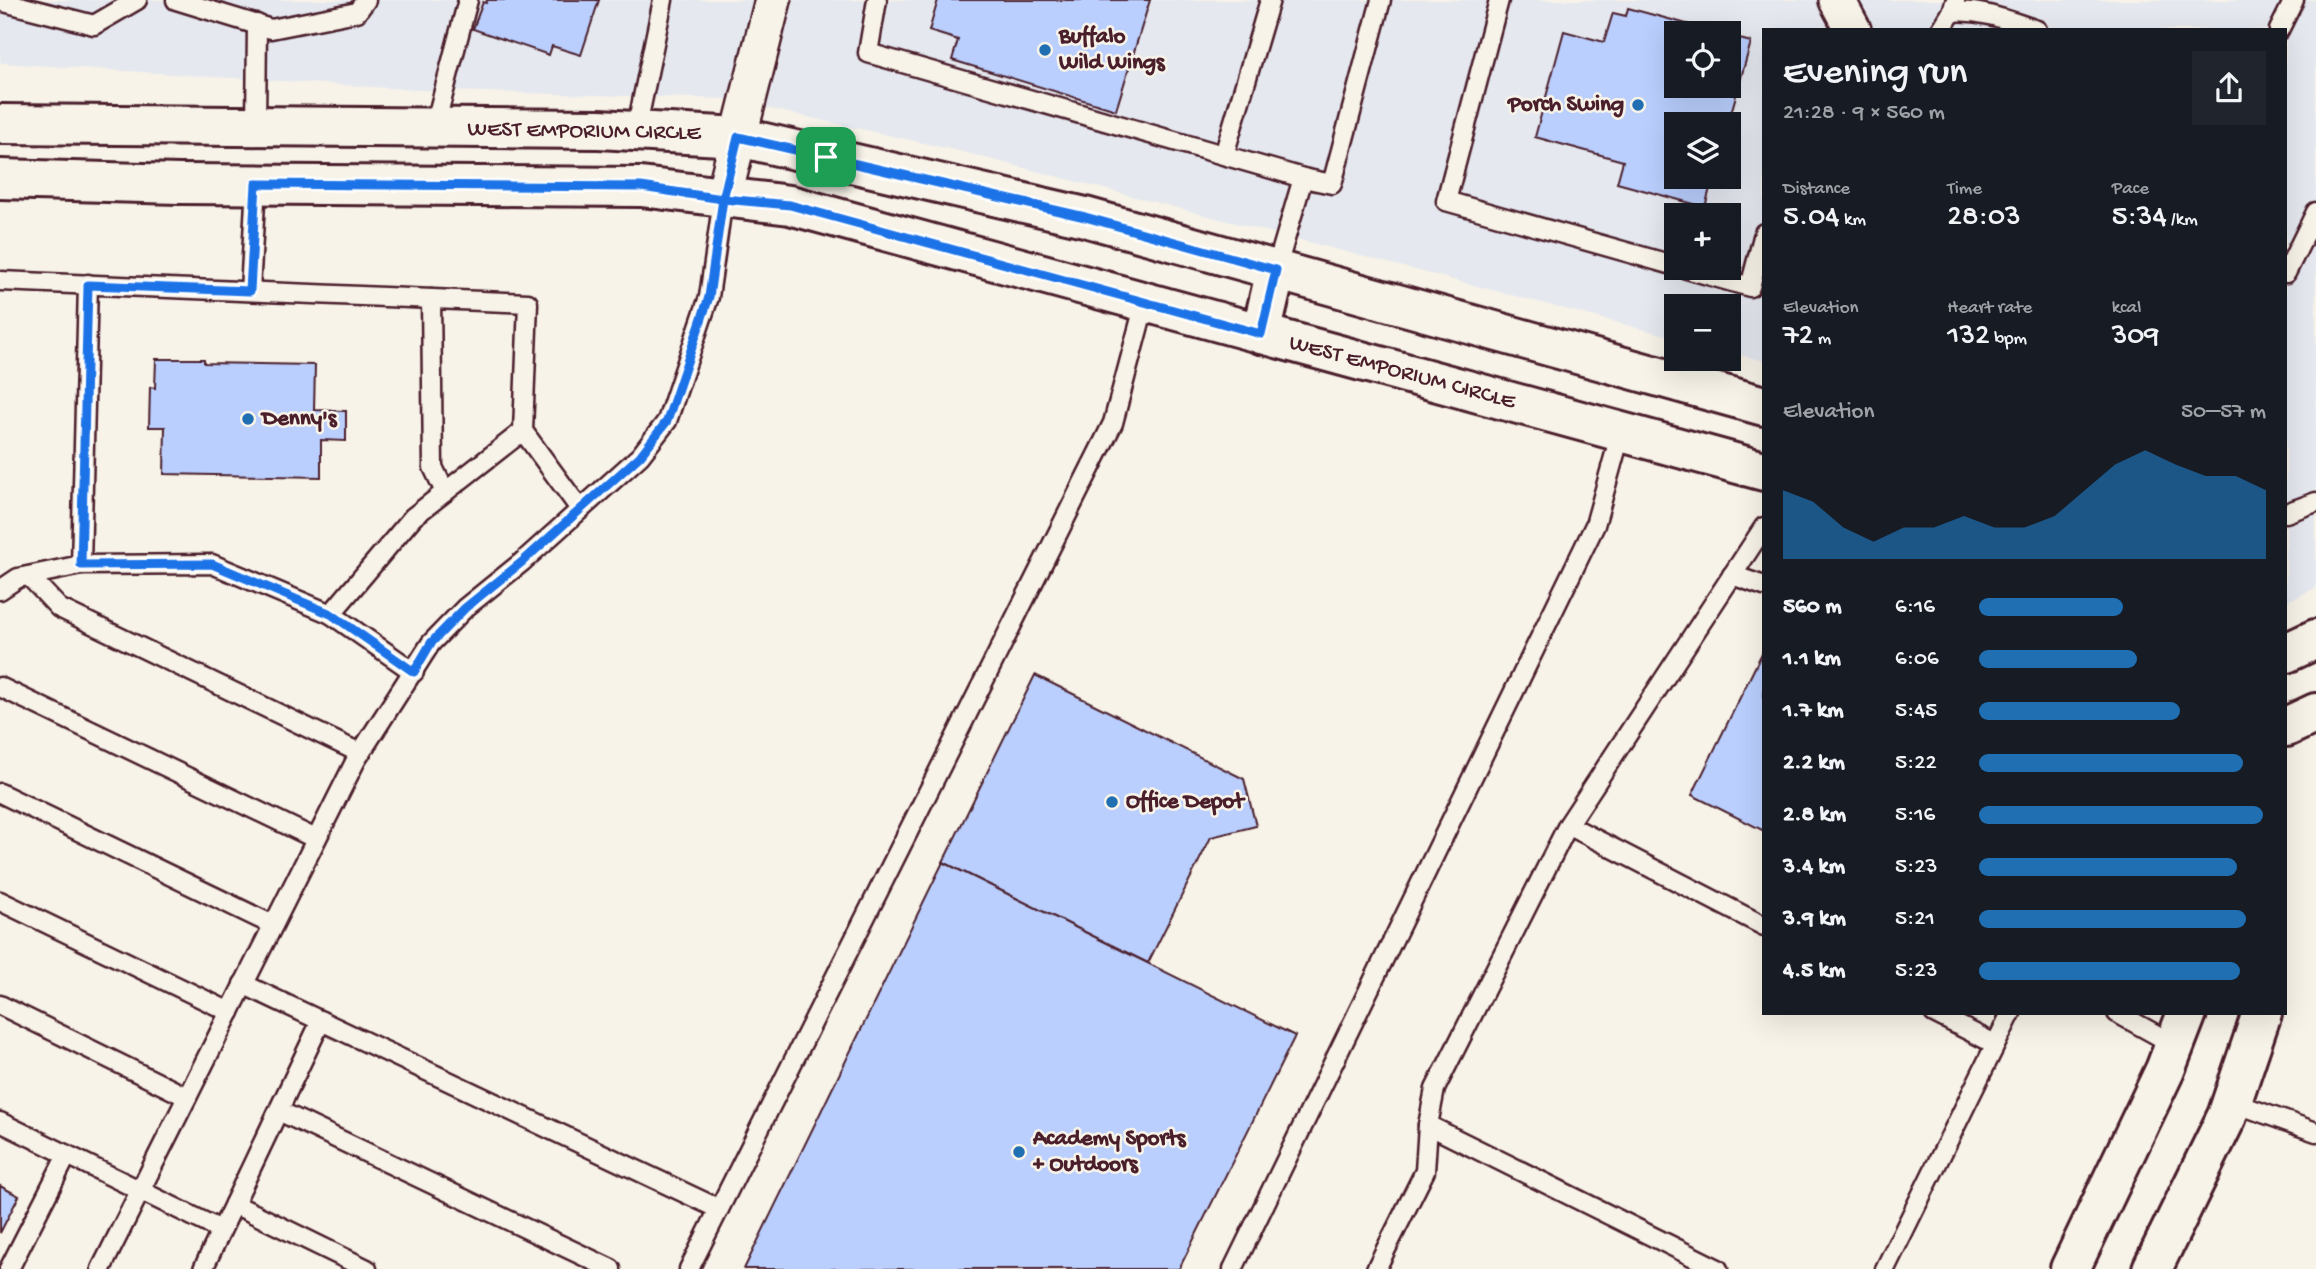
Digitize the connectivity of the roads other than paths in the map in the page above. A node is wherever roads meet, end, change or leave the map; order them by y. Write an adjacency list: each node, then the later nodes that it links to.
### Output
1 (137, 0): 13 (lane)
2 (176, 0): 15 (lane)
3 (366, 0): 15 (lane)
4 (468, 0): 22 (lane)
5 (663, 0): 23 (lane)
6 (774, 0): 24 (street)
7 (877, 0): 25 (lane)
8 (1270, 0): 25 (lane)
9 (1381, 0): 26 (lane)
10 (1499, 0): 32 (lane)
11 (1837, 0): 16 (street)
12 (2294, 0): 19 (lane)
13 (0, 1)
14 (1954, 6): 17 (lane); 18 (lane)
15 (257, 24): 21 (lane)
16 (1852, 28)
17 (1942, 28)
18 (2031, 28)
19 (2280, 28)
20 (0, 124): 21 (street, WEST EMPORIUM CIRCLE)
21 (256, 128): 22 (street, WEST EMPORIUM CIRCLE); 28 (street)
22 (433, 129): 23 (street, WEST EMPORIUM CIRCLE)
23 (636, 131): 24 (street, WEST EMPORIUM CIRCLE)
24 (738, 137): 29 (street); 33 (street, WEST EMPORIUM CIRCLE)
25 (1224, 155): 26 (lane)
26 (1303, 178): 33 (lane)
27 (0, 179): 28 (street, WEST EMPORIUM CIRCLE)
28 (256, 184): 29 (street, WEST EMPORIUM CIRCLE); 38 (lane)
29 (723, 199): 40 (street, WEST EMPORIUM CIRCLE); 48 (lane)
30 (2316, 212): 34 (lane)
31 (1762, 241): 35 (lane)
32 (1664, 263)
33 (1276, 270): 41 (street); 42 (street, WEST EMPORIUM CIRCLE)
34 (2287, 271)
35 (1728, 280)
36 (0, 281): 37 (lane)
37 (88, 285): 38 (lane); 51 (lane)
38 (250, 291): 39 (lane)
39 (432, 299): 43 (lane); 46 (lane)
40 (1145, 303): 41 (street, WEST EMPORIUM CIRCLE); 89 (lane)
41 (1261, 334): 44 (street, WEST EMPORIUM CIRCLE)
42 (1762, 405)
43 (523, 431): 46 (lane); 48 (lane)
44 (1621, 432): 45 (street, WEST EMPORIUM CIRCLE); 97 (lane)
45 (1762, 470)
46 (446, 492): 56 (lane)
47 (2316, 502): 49 (lane)
48 (580, 509): 59 (lane)
49 (2287, 513)
50 (1762, 530): 53 (lane)
51 (81, 565): 52 (lane); 56 (lane)
52 (29, 576): 55 (lane); 63 (lane)
53 (1732, 576): 54 (lane); 65 (lane)
54 (1762, 585)
55 (0, 590)
56 (331, 614): 59 (lane)
57 (2316, 639): 58 (street)
58 (2287, 653)
59 (414, 672): 63 (lane)
60 (0, 687): 66 (lane)
61 (2316, 713): 62 (street)
62 (2287, 727)
63 (360, 753): 66 (lane)
64 (0, 793): 68 (lane)
65 (1568, 825): 69 (lane); 84 (lane)
66 (316, 839): 68 (lane)
67 (0, 901): 72 (lane)
68 (273, 925): 70 (lane)
69 (1762, 925)
70 (243, 985): 72 (lane); 77 (lane)
71 (0, 1005): 80 (lane)
72 (230, 1012): 80 (lane)
73 (1938, 1015): 79 (lane)
74 (2010, 1015): 79 (lane)
75 (2125, 1015): 78 (lane)
76 (2261, 1015): 81 (street)
77 (321, 1021): 82 (lane); 89 (lane)
78 (2181, 1029): 101 (street)
79 (1995, 1044): 100 (lane)
80 (187, 1097): 87 (lane)
81 (2232, 1102): 85 (lane); 102 (street)
82 (279, 1111): 88 (lane); 95 (lane)
83 (0, 1122): 86 (lane)
84 (1428, 1125): 98 (lane); 99 (lane)
85 (2316, 1132)
86 (66, 1157): 87 (lane); 91 (lane)
87 (140, 1191): 90 (lane); 92 (lane)
88 (234, 1204): 90 (lane); 94 (lane)
89 (719, 1209): 96 (lane)
90 (221, 1230): 93 (lane)
91 (9, 1269)
92 (101, 1269)
93 (203, 1269)
94 (367, 1269)
95 (611, 1269)
96 (689, 1269)
97 (1233, 1269)
98 (1376, 1269)
99 (1718, 1269)
100 (1885, 1269)
101 (2070, 1269)
102 (2152, 1269)

